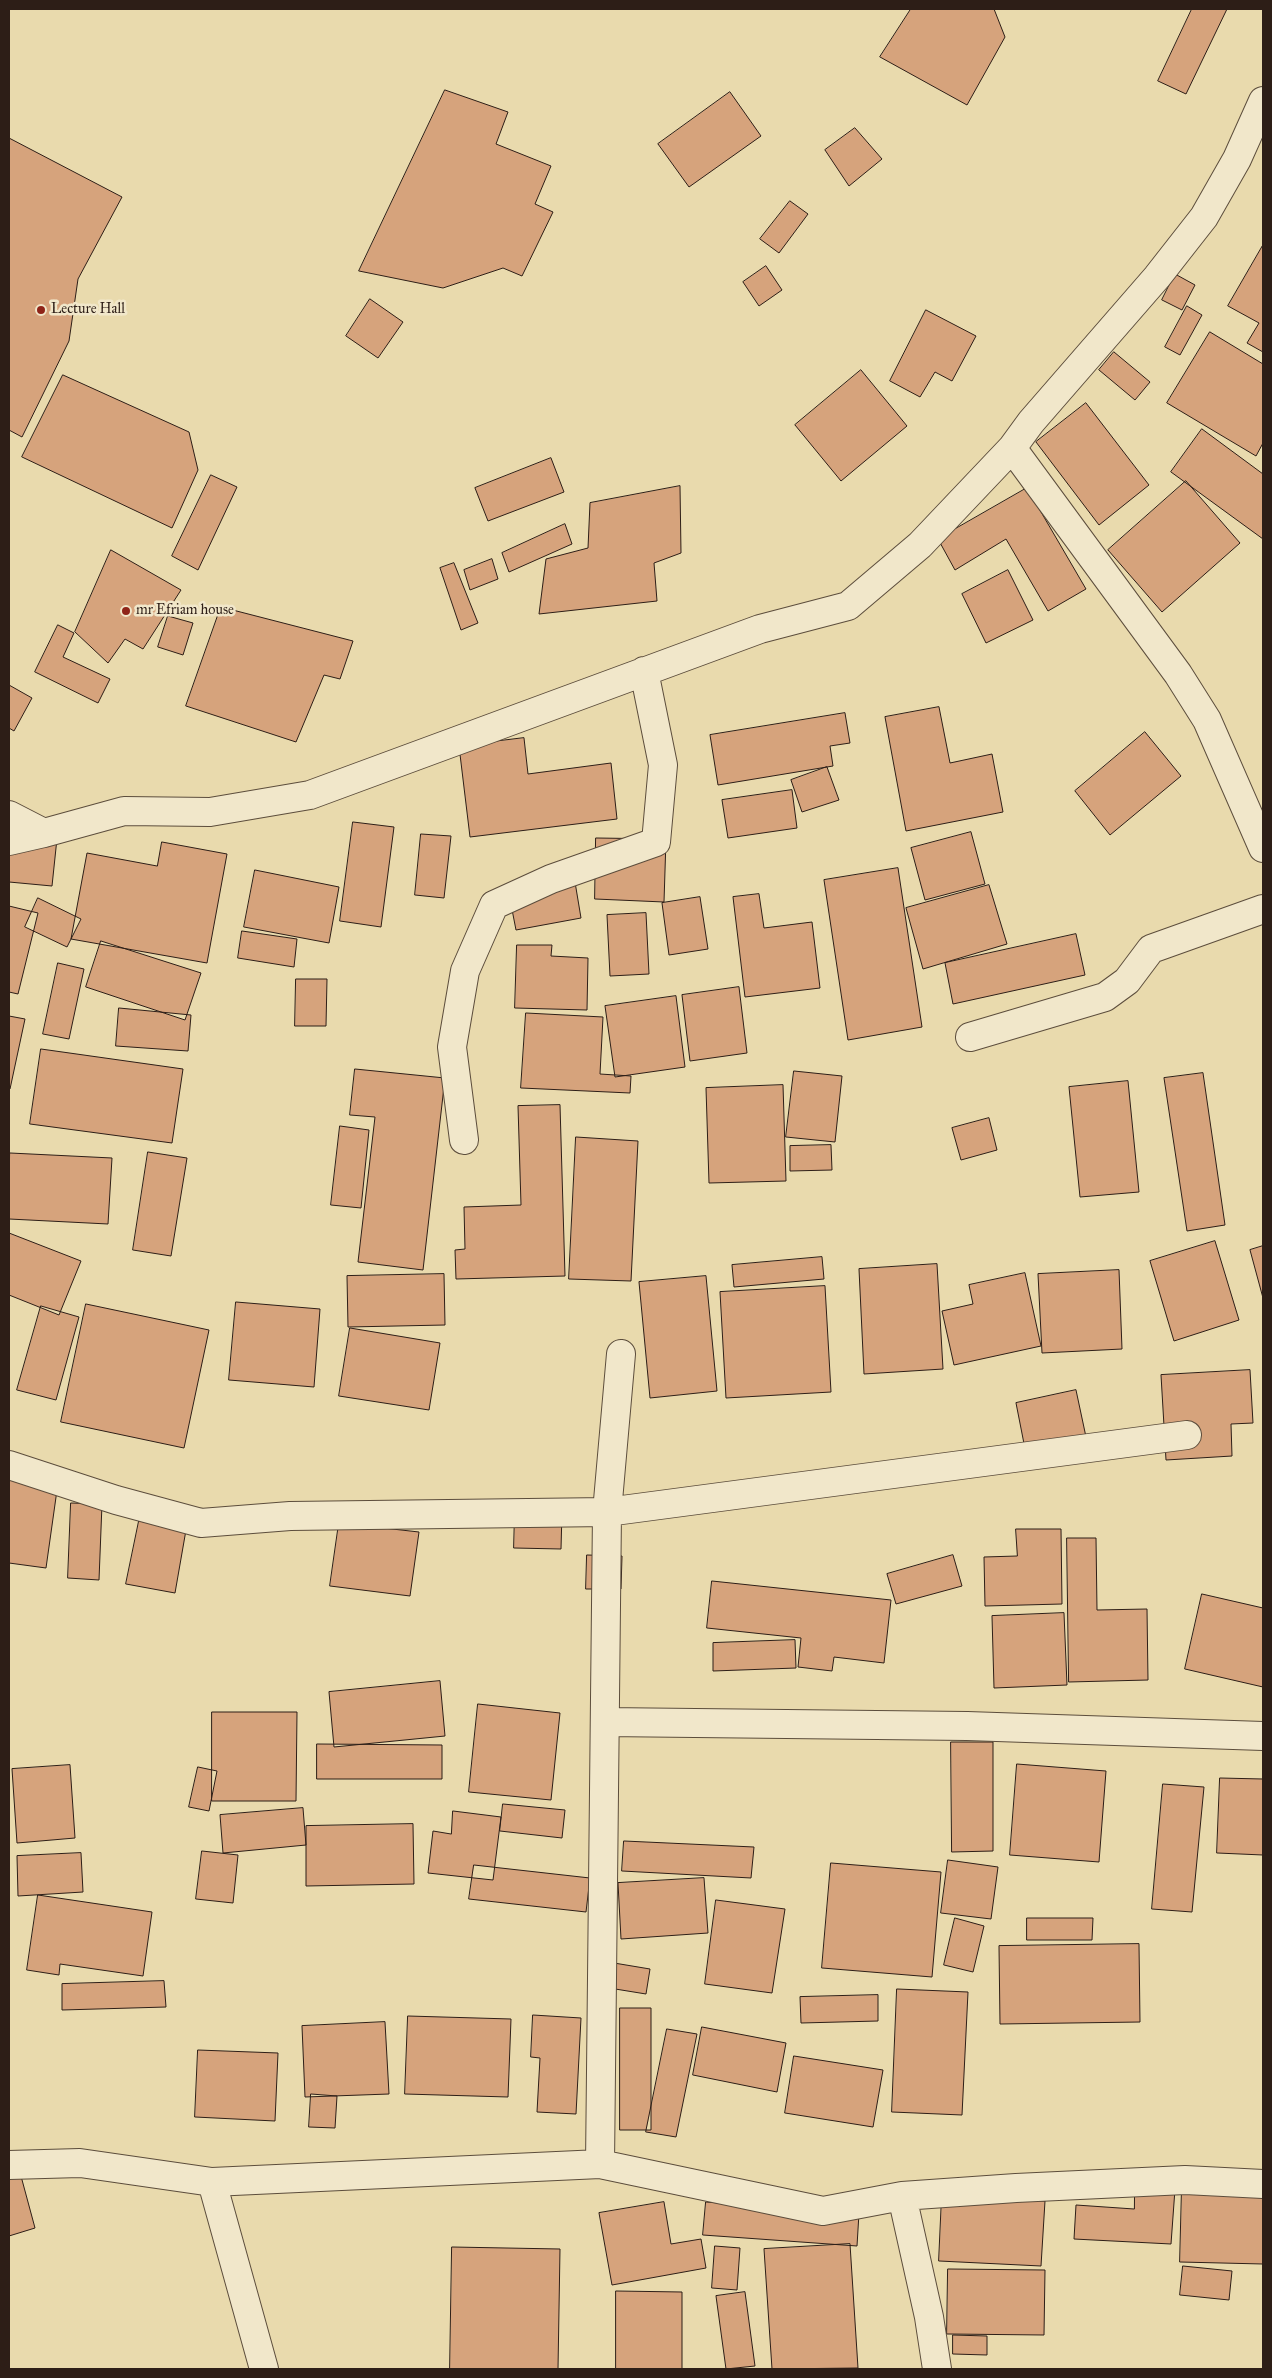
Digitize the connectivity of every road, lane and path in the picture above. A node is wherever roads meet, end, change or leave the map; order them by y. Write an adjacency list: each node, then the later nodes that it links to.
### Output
1 (1263, 101): 2 (street)
2 (1012, 448): 3 (street); 7 (street)
3 (644, 671): 5 (street); 10 (street)
4 (9, 816): 5 (street)
5 (44, 833): 6 (street)
6 (9, 841)
7 (1263, 848)
8 (1263, 909): 9 (street)
9 (970, 1037)
10 (464, 1140)
11 (621, 1354): 14 (street)
12 (1187, 1435): 14 (street)
13 (9, 1465): 14 (street)
14 (607, 1512): 15 (street)
15 (605, 1722): 16 (street); 17 (street)
16 (1263, 1736)
17 (600, 2164): 19 (street); 21 (street)
18 (9, 2166): 19 (street)
19 (212, 2182): 22 (street)
20 (1263, 2184): 21 (street)
21 (902, 2196): 23 (street)
22 (264, 2369)
23 (937, 2369)

